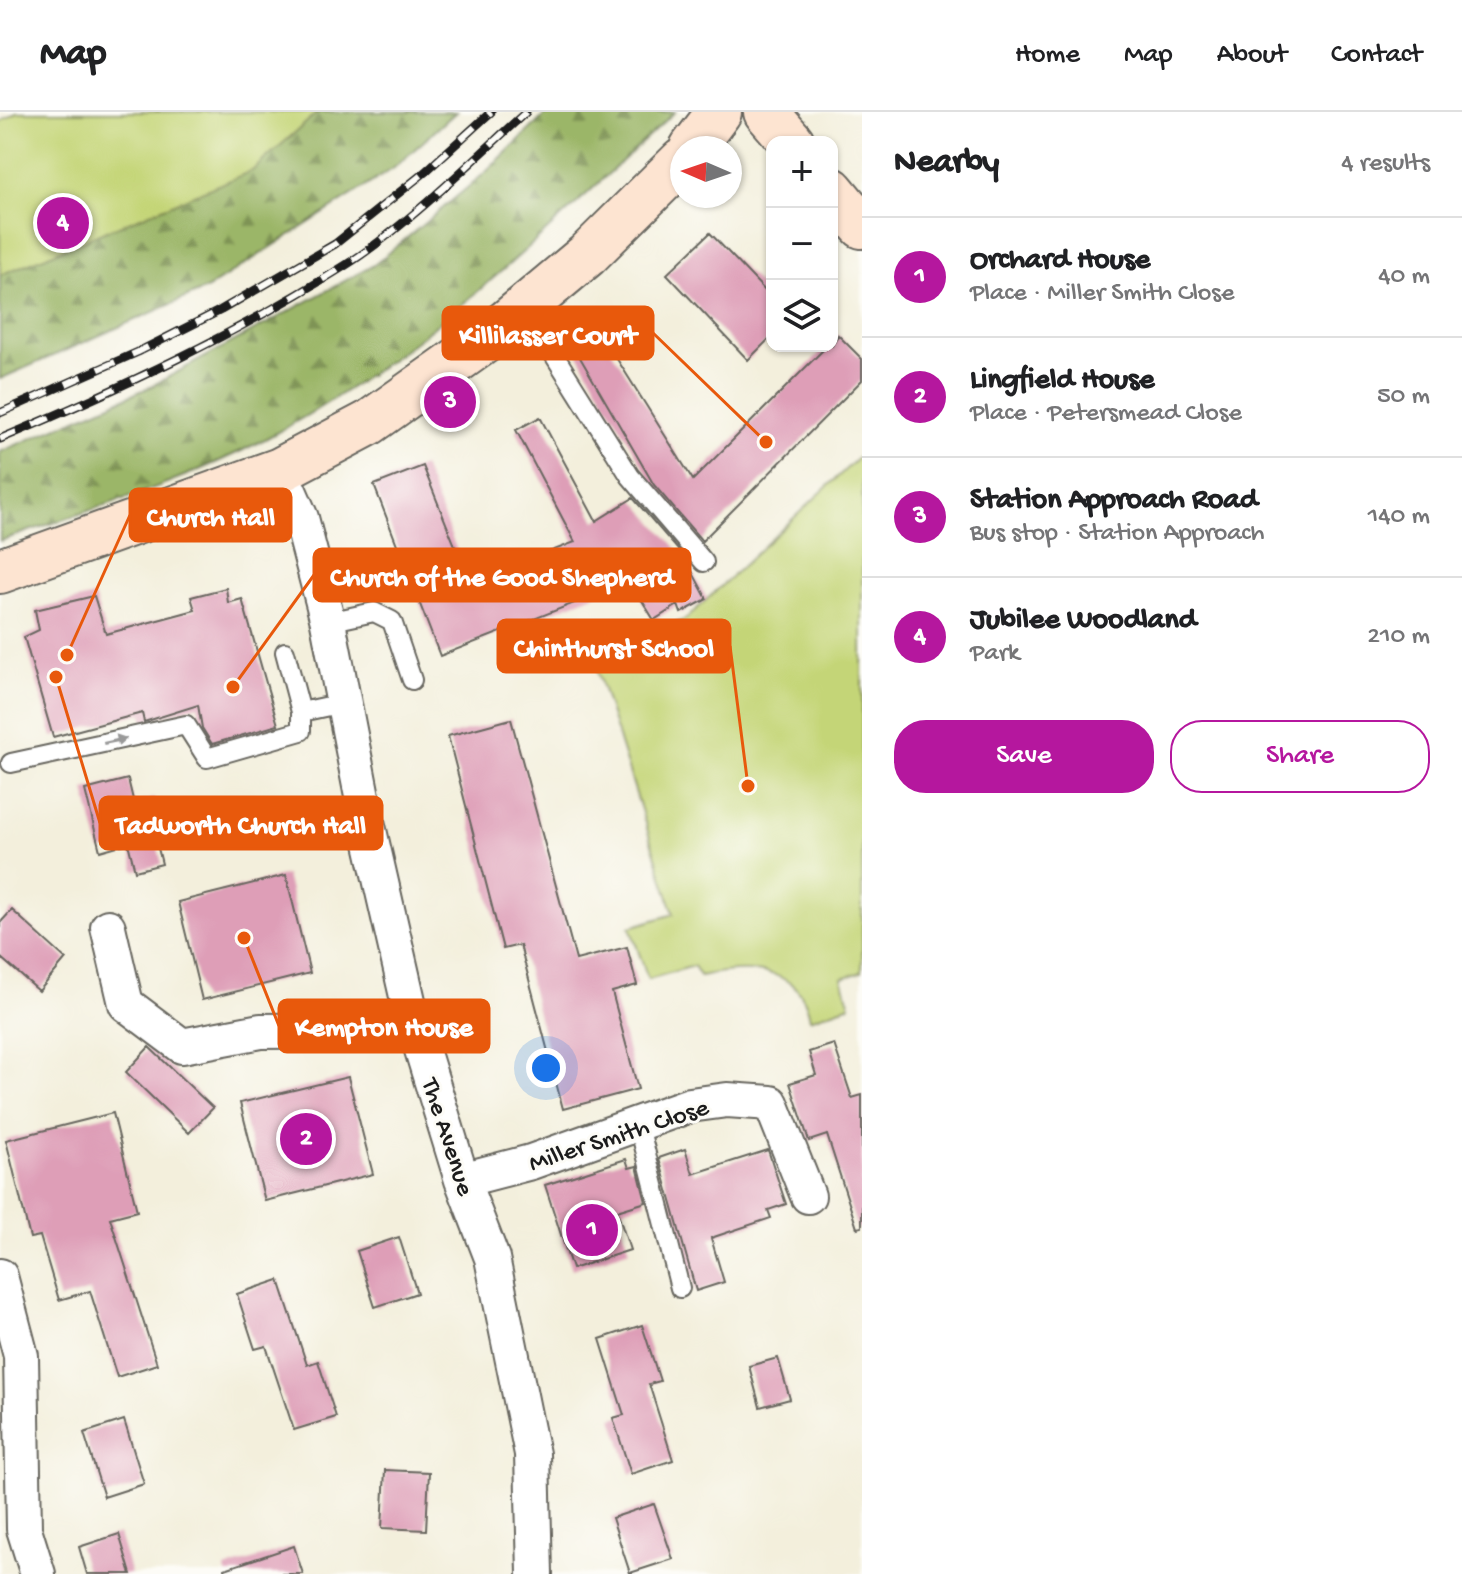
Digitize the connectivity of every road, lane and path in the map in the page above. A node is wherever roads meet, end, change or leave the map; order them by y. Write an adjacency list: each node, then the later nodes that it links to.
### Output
1 (719, 112): 3 (main road)
2 (766, 112): 4 (main road)
3 (701, 136)
4 (787, 136)
5 (670, 173): 8 (main road)
6 (838, 197): 7 (main road)
7 (862, 226)
8 (524, 307): 9 (main road); 10 (lane)
9 (280, 470): 11 (main road); 12 (street, The Avenue)
10 (704, 562)
11 (0, 571)
12 (328, 622): 14 (lane); 15 (street, The Avenue)
13 (285, 652): 16 (lane)
14 (412, 680)
15 (343, 703): 16 (lane); 19 (street, The Avenue)
16 (301, 712): 17 (lane, one-way to 16)
17 (11, 763)
18 (108, 927): 19 (street)
19 (411, 1014): 21 (street, The Avenue)
20 (639, 1126): 21 (street, Miller Smith Close); 22 (street, Miller Smith Close); 24 (lane)
21 (462, 1180): 26 (street, The Avenue)
22 (808, 1196)
23 (0, 1276): 25 (street)
24 (680, 1288)
25 (38, 1574)
26 (535, 1574)

